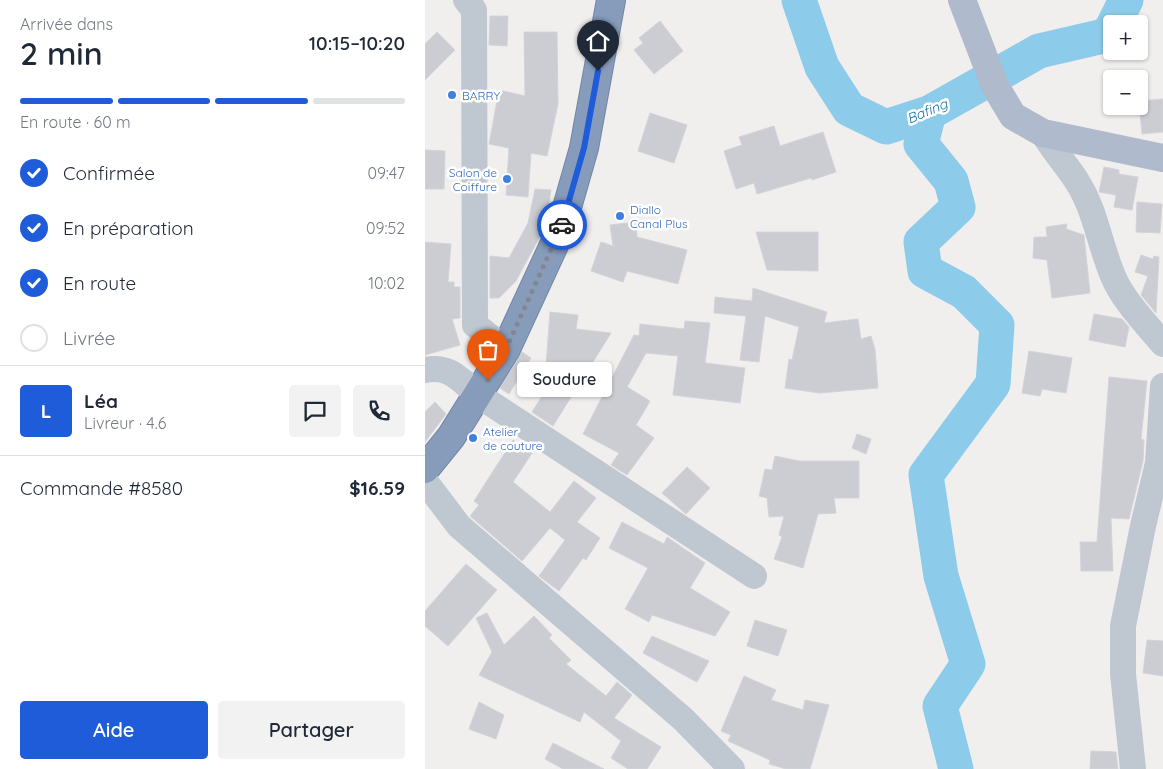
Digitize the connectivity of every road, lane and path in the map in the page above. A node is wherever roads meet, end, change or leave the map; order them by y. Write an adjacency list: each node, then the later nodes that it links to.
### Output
1 (611, 0): 7 (highway)
2 (962, 0): 4 (main road)
3 (471, 3): 7 (street)
4 (1043, 133): 5 (main road); 6 (street)
5 (1163, 158)
6 (1163, 344)
7 (506, 349): 10 (highway)
8 (425, 370): 10 (street)
9 (1163, 386): 15 (street)
10 (479, 395): 11 (highway); 13 (street)
11 (425, 469)
12 (425, 481): 14 (street)
13 (754, 576)
14 (733, 769)
15 (1133, 769)

